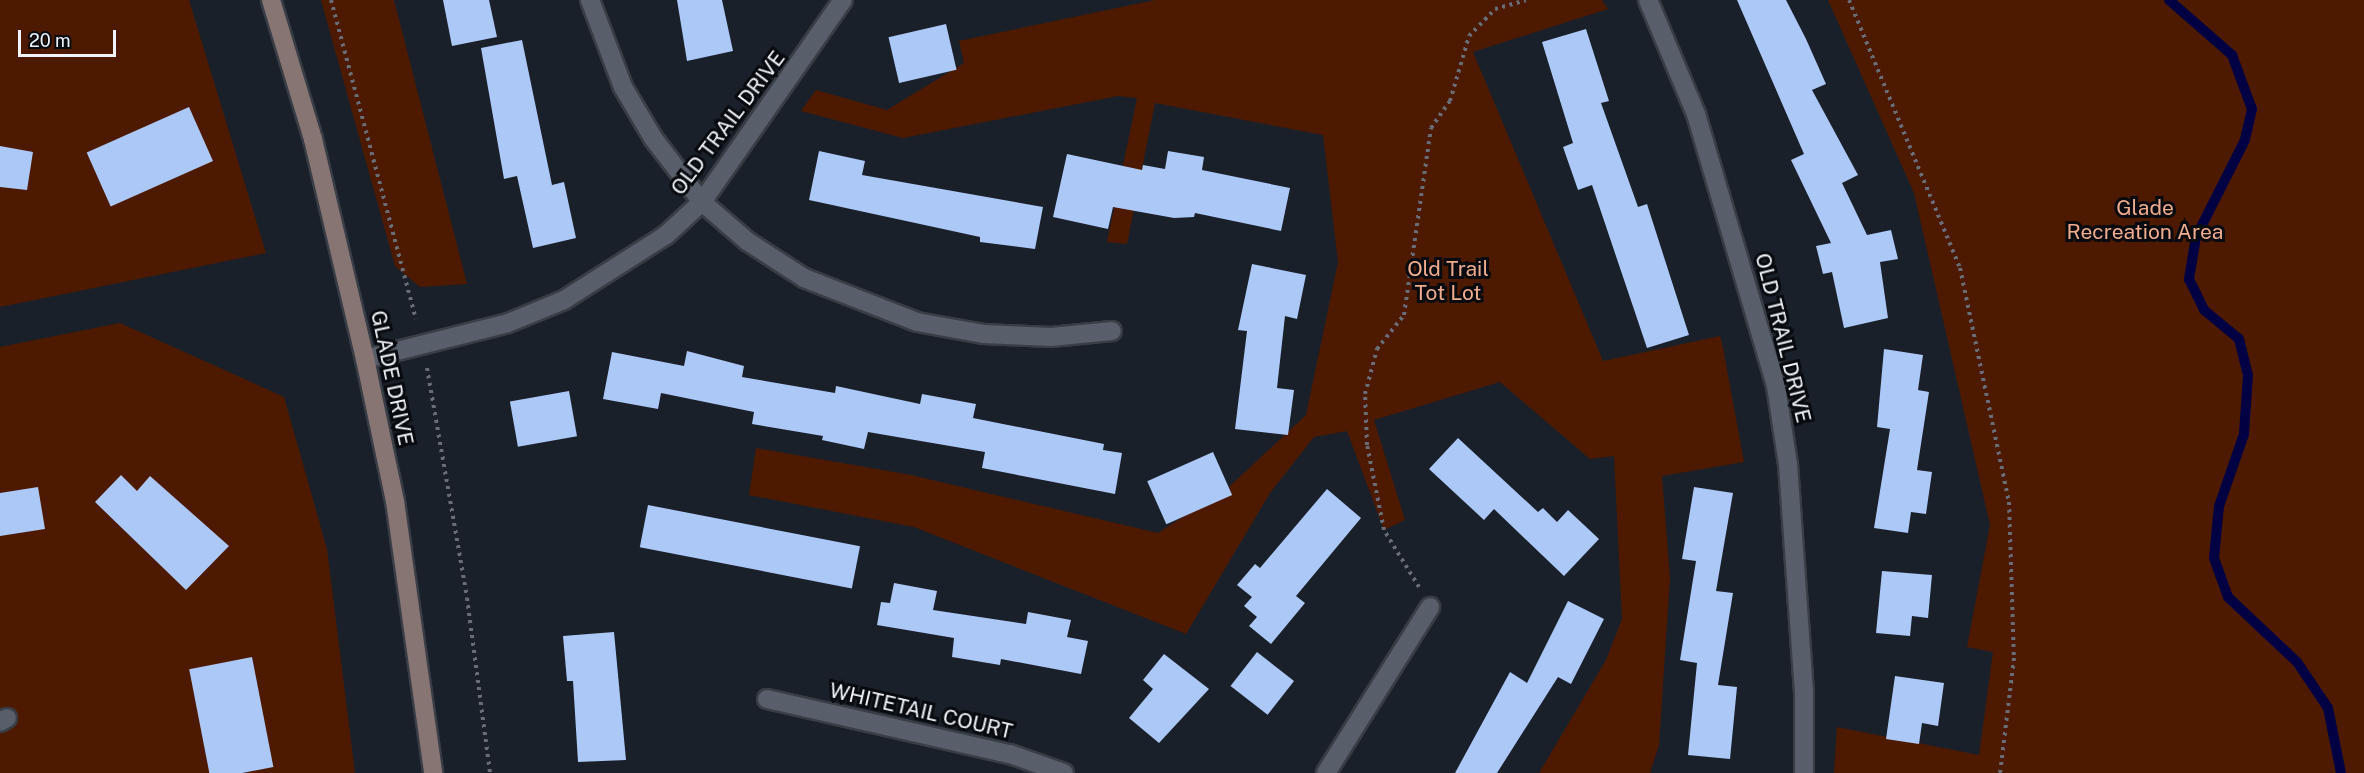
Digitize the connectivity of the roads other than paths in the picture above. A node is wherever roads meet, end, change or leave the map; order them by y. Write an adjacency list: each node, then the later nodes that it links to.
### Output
1 (271, 0): 7 (street, GLADE DRIVE)
2 (590, 0): 5 (street)
3 (843, 0): 5 (street, OLD TRAIL DRIVE)
4 (1648, 0): 13 (street, OLD TRAIL DRIVE)
5 (702, 202): 6 (street); 7 (street, OLD TRAIL DRIVE)
6 (1112, 331)
7 (365, 359): 10 (street, GLADE DRIVE)
8 (1430, 607): 12 (street)
9 (767, 699): 11 (street, WHITETAIL COURT)
10 (432, 773)
11 (1064, 773)
12 (1326, 773)
13 (1804, 773)

